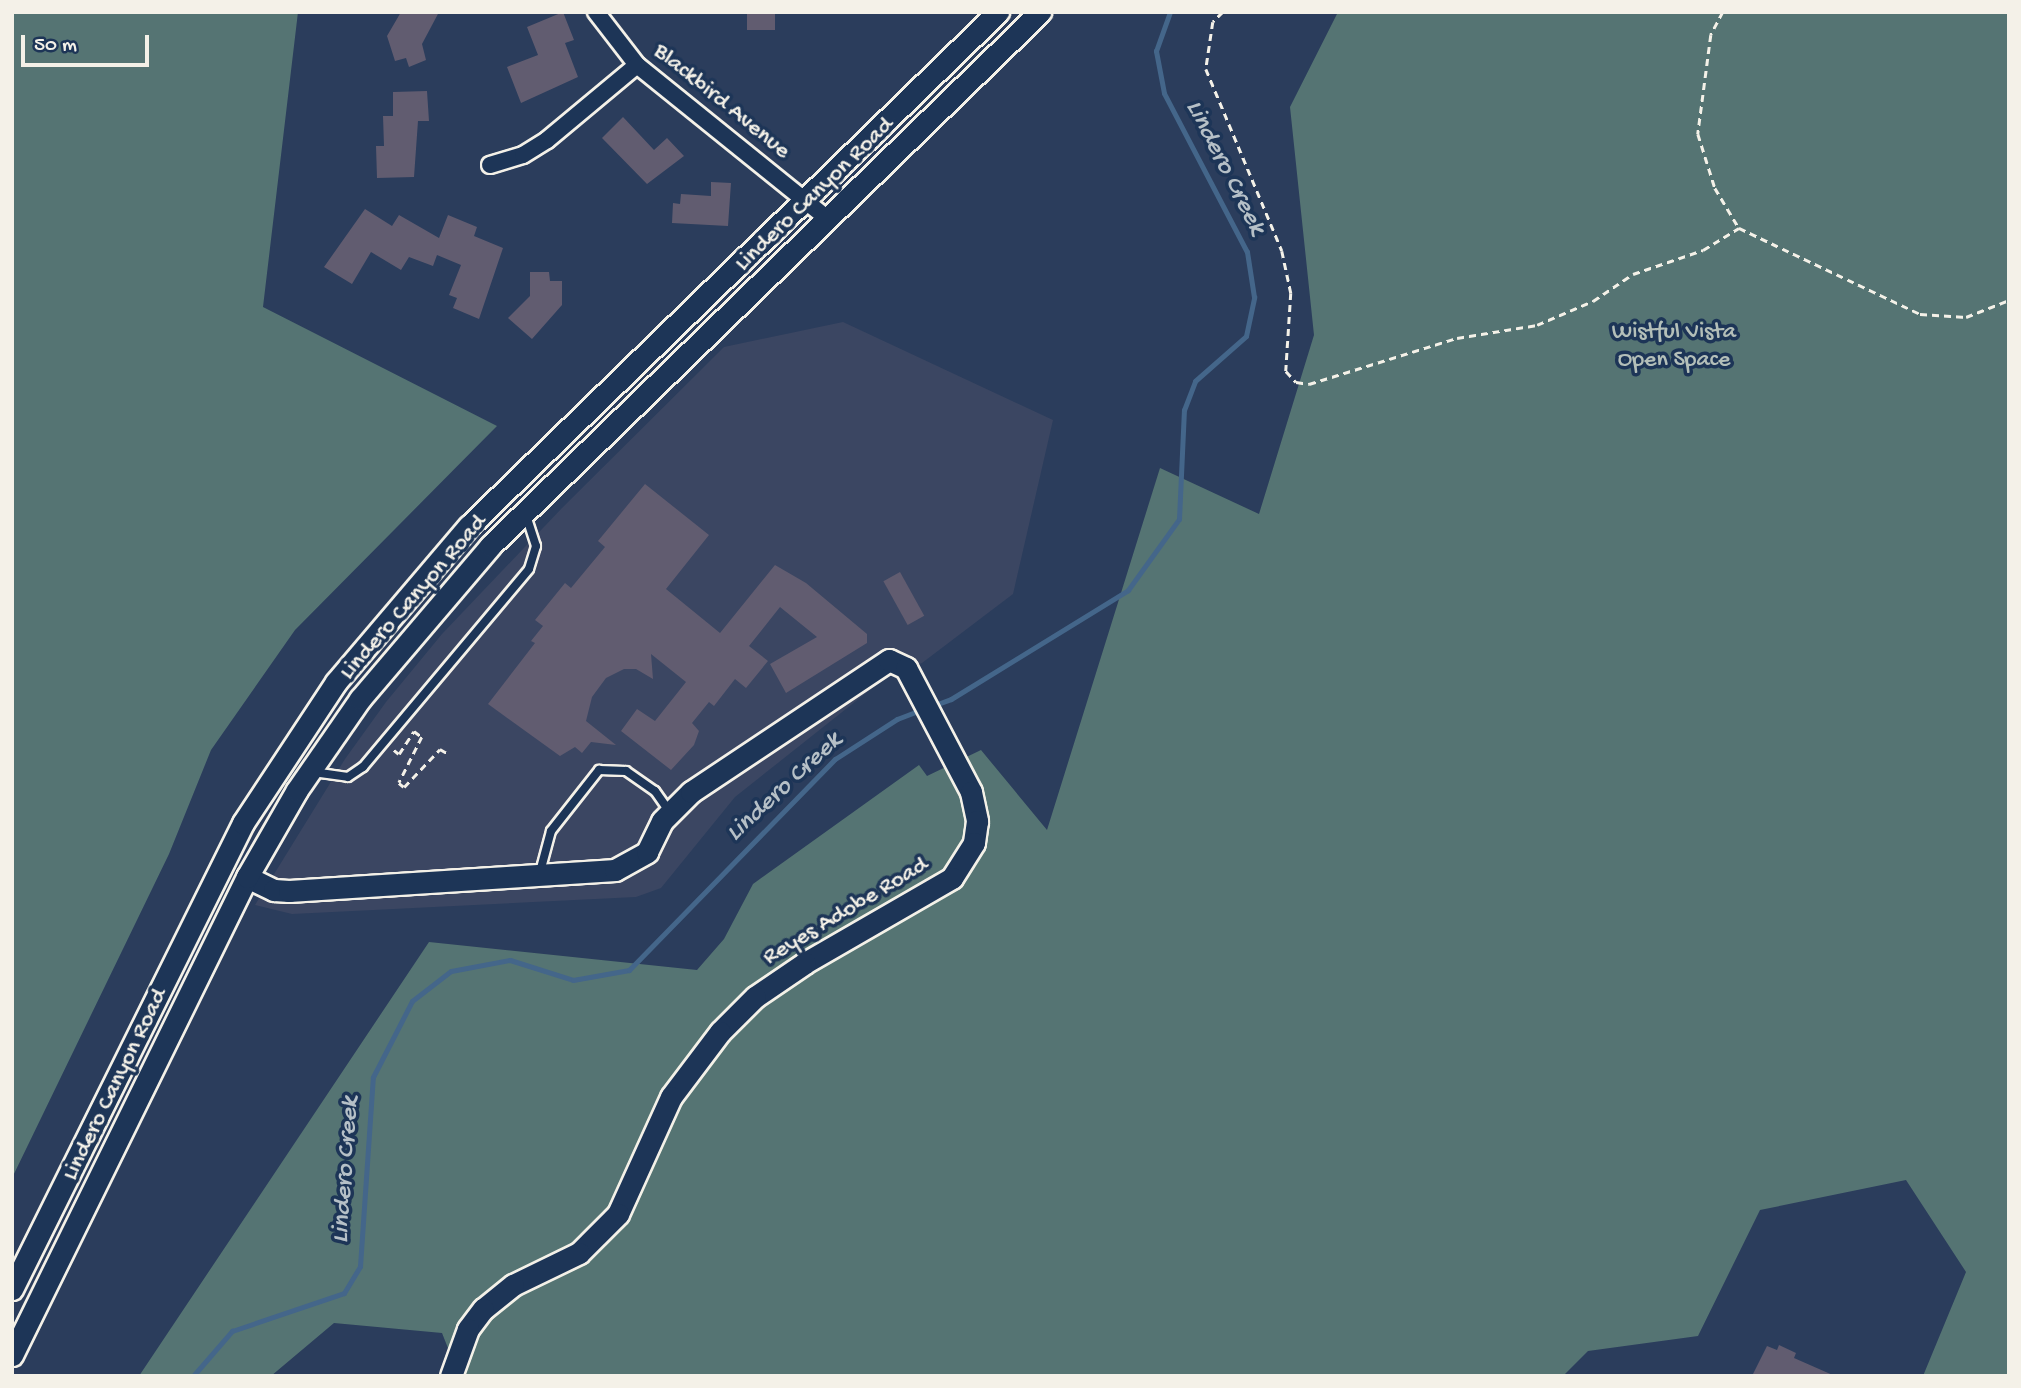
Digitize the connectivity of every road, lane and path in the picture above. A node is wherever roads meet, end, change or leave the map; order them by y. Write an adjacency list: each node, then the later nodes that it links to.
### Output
1 (596, 12): 6 (street, Blackbird Avenue)
2 (998, 12): 8 (main road, Lindero Canyon Road)
3 (1040, 12): 9 (main road, Lindero Canyon Road)
4 (1223, 12): 10 (path)
5 (1723, 12): 10 (path)
6 (637, 65): 7 (street); 8 (street, Blackbird Avenue)
7 (490, 165)
8 (804, 197): 9 (street, Blackbird Avenue); 19 (main road, Lindero Canyon Road)
9 (828, 219): 12 (main road, Lindero Canyon Road)
10 (1740, 228): 11 (path)
11 (2009, 300)
12 (525, 512): 13 (lane); 15 (main road, Lindero Canyon Road)
13 (382, 742): 14 (path); 15 (lane)
14 (447, 753)
15 (310, 772): 18 (main road, Lindero Canyon Road)
16 (669, 811): 17 (main road, Reyes Adobe Road); 17 (lane); 23 (main road, Reyes Adobe Road)
17 (540, 872): 18 (main road, Reyes Adobe Road)
18 (247, 877): 20 (main road, Lindero Canyon Road)
19 (142, 1027): 20 (main road); 21 (main road, Lindero Canyon Road)
20 (168, 1040): 22 (main road, Lindero Canyon Road)
21 (12, 1289)
22 (12, 1355)
23 (451, 1376)

